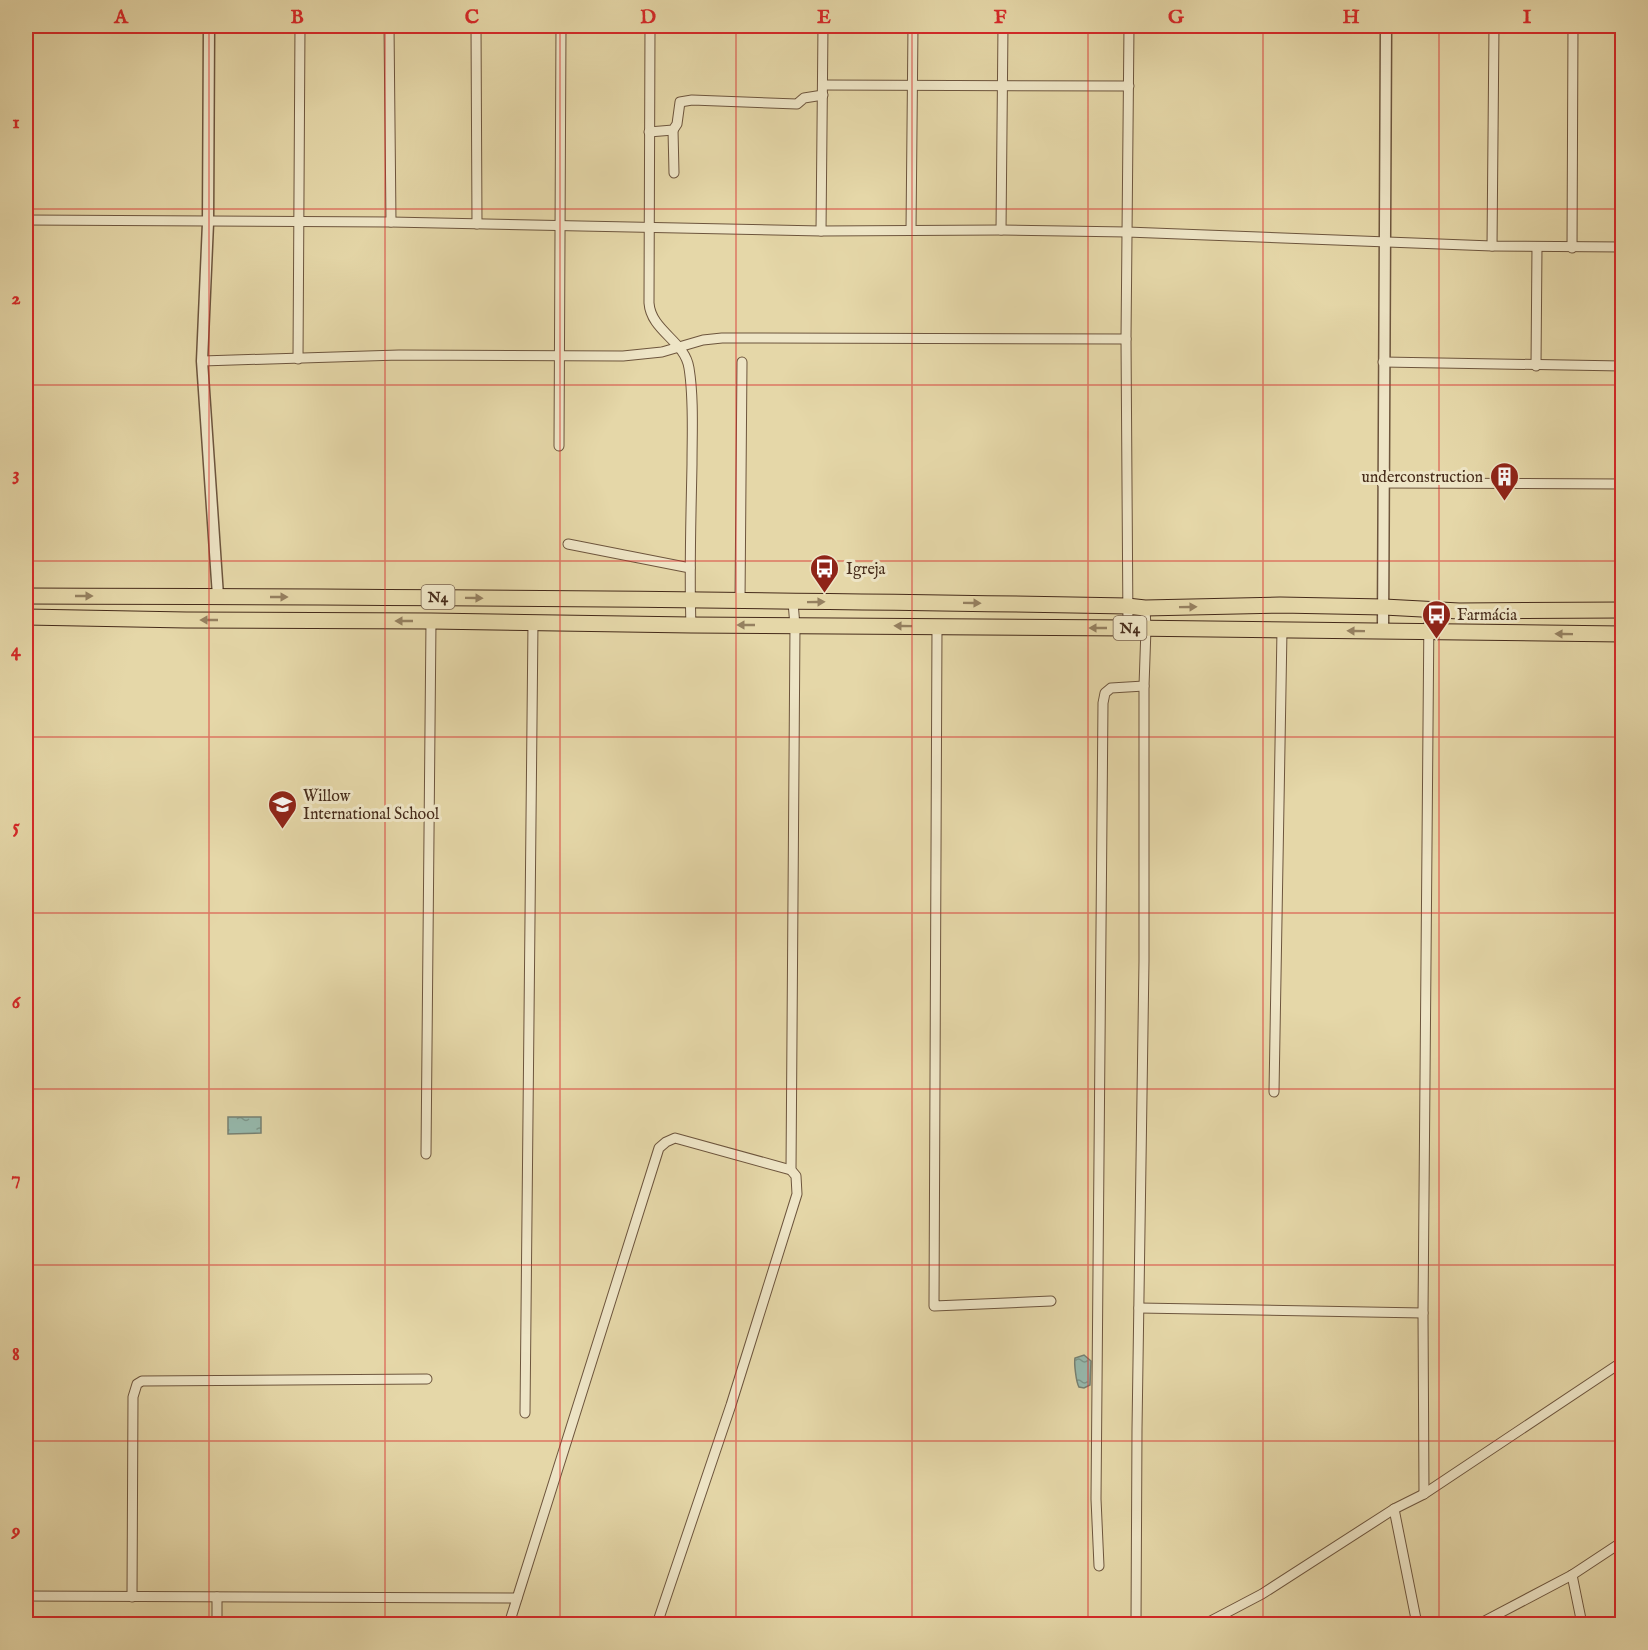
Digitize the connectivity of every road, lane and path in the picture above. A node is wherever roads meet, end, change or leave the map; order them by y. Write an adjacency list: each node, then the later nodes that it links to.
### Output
1 (209, 26): 22 (street)
2 (300, 26): 24 (street)
3 (389, 26): 23 (street)
4 (476, 26): 25 (street)
5 (561, 26): 26 (street)
6 (650, 26): 19 (street)
7 (823, 26): 17 (street)
8 (913, 26): 14 (street)
9 (1003, 26): 15 (street)
10 (1130, 26): 16 (street)
11 (1386, 26): 32 (street)
12 (1494, 26): 33 (street)
13 (1573, 26): 36 (street)
14 (913, 84): 15 (street); 17 (street); 28 (street)
15 (1003, 85): 16 (street); 29 (street)
16 (1129, 86): 31 (street)
17 (823, 90): 18 (street); 30 (street)
18 (673, 130): 19 (street); 20 (street)
19 (649, 132): 27 (street)
20 (674, 173)
21 (26, 220): 22 (street)
22 (208, 222): 24 (street); 41 (street)
23 (391, 222): 24 (street); 25 (street)
24 (298, 223): 40 (street)
25 (477, 224): 26 (street)
26 (560, 226): 27 (street); 39 (street)
27 (648, 228): 30 (street); 38 (street)
28 (911, 230): 29 (street); 30 (street)
29 (1001, 230): 31 (street)
30 (821, 231)
31 (1127, 232): 32 (street); 37 (street)
32 (1384, 242): 33 (street); 43 (street)
33 (1492, 246): 34 (street)
34 (1537, 247): 36 (street); 44 (street)
35 (1623, 247): 36 (street)
36 (1572, 248)
37 (1126, 339): 38 (street); 56 (street)
38 (679, 347): 39 (street); 50 (street)
39 (560, 357): 40 (street); 46 (street)
40 (298, 358): 41 (street)
41 (202, 361): 52 (street)
42 (742, 362): 54 (street)
43 (1383, 362): 44 (street); 47 (street)
44 (1536, 366): 45 (street)
45 (1623, 366)
46 (559, 446)
47 (1382, 483): 48 (street); 57 (street)
48 (1623, 484)
49 (568, 544): 50 (street)
50 (690, 568): 53 (street)
51 (26, 596): 52 (highway, N4, one-way to 52)
52 (218, 596): 53 (highway, N4, one-way to 53)
53 (690, 601): 54 (highway, N4); 64 (street)
54 (740, 601): 55 (highway, N4)
55 (793, 602): 56 (highway, N4, one-way to 56); 65 (street)
56 (1126, 606): 58 (highway, N4); 67 (street)
57 (1384, 607): 58 (highway, N4, one-way to 57); 59 (highway, N4); 70 (street)
58 (1144, 608): 68 (street)
59 (1429, 610): 60 (highway, N4); 71 (street)
60 (1623, 610)
61 (26, 617): 62 (highway, N4, one-way to 61)
62 (431, 621): 63 (highway, N4); 75 (street)
63 (533, 622): 64 (highway, N4); 82 (street)
64 (691, 625): 65 (highway, N4, one-way to 64)
65 (795, 626): 66 (highway, N4, one-way to 65); 76 (street)
66 (937, 627): 67 (highway, N4, one-way to 66); 77 (street)
67 (1128, 628): 68 (highway, N4)
68 (1146, 628): 69 (highway, N4); 73 (street)
69 (1282, 630): 70 (highway, N4, one-way to 69); 74 (street)
70 (1383, 632): 71 (highway, N4)
71 (1428, 632): 72 (highway, N4, one-way to 71); 79 (street)
72 (1623, 634)
73 (1144, 686): 78 (street); 86 (street)
74 (1274, 1092)
75 (426, 1154)
76 (791, 1170): 91 (street); 94 (street)
77 (1051, 1301)
78 (1139, 1308): 79 (street); 95 (street)
79 (1423, 1312): 83 (street)
80 (1623, 1362): 83 (street)
81 (427, 1379): 89 (street)
82 (525, 1413)
83 (1424, 1494): 84 (street)
84 (1394, 1509): 96 (street); 97 (street)
85 (1623, 1542): 87 (street)
86 (1099, 1566)
87 (1572, 1575): 98 (street); 99 (street)
88 (26, 1596): 89 (street)
89 (132, 1597): 90 (street)
90 (217, 1597): 91 (street); 92 (street)
91 (517, 1599): 93 (street)
92 (217, 1624)
93 (509, 1624)
94 (657, 1624)
95 (1136, 1624)
96 (1205, 1624)
97 (1417, 1624)
98 (1479, 1624)
99 (1582, 1624)

